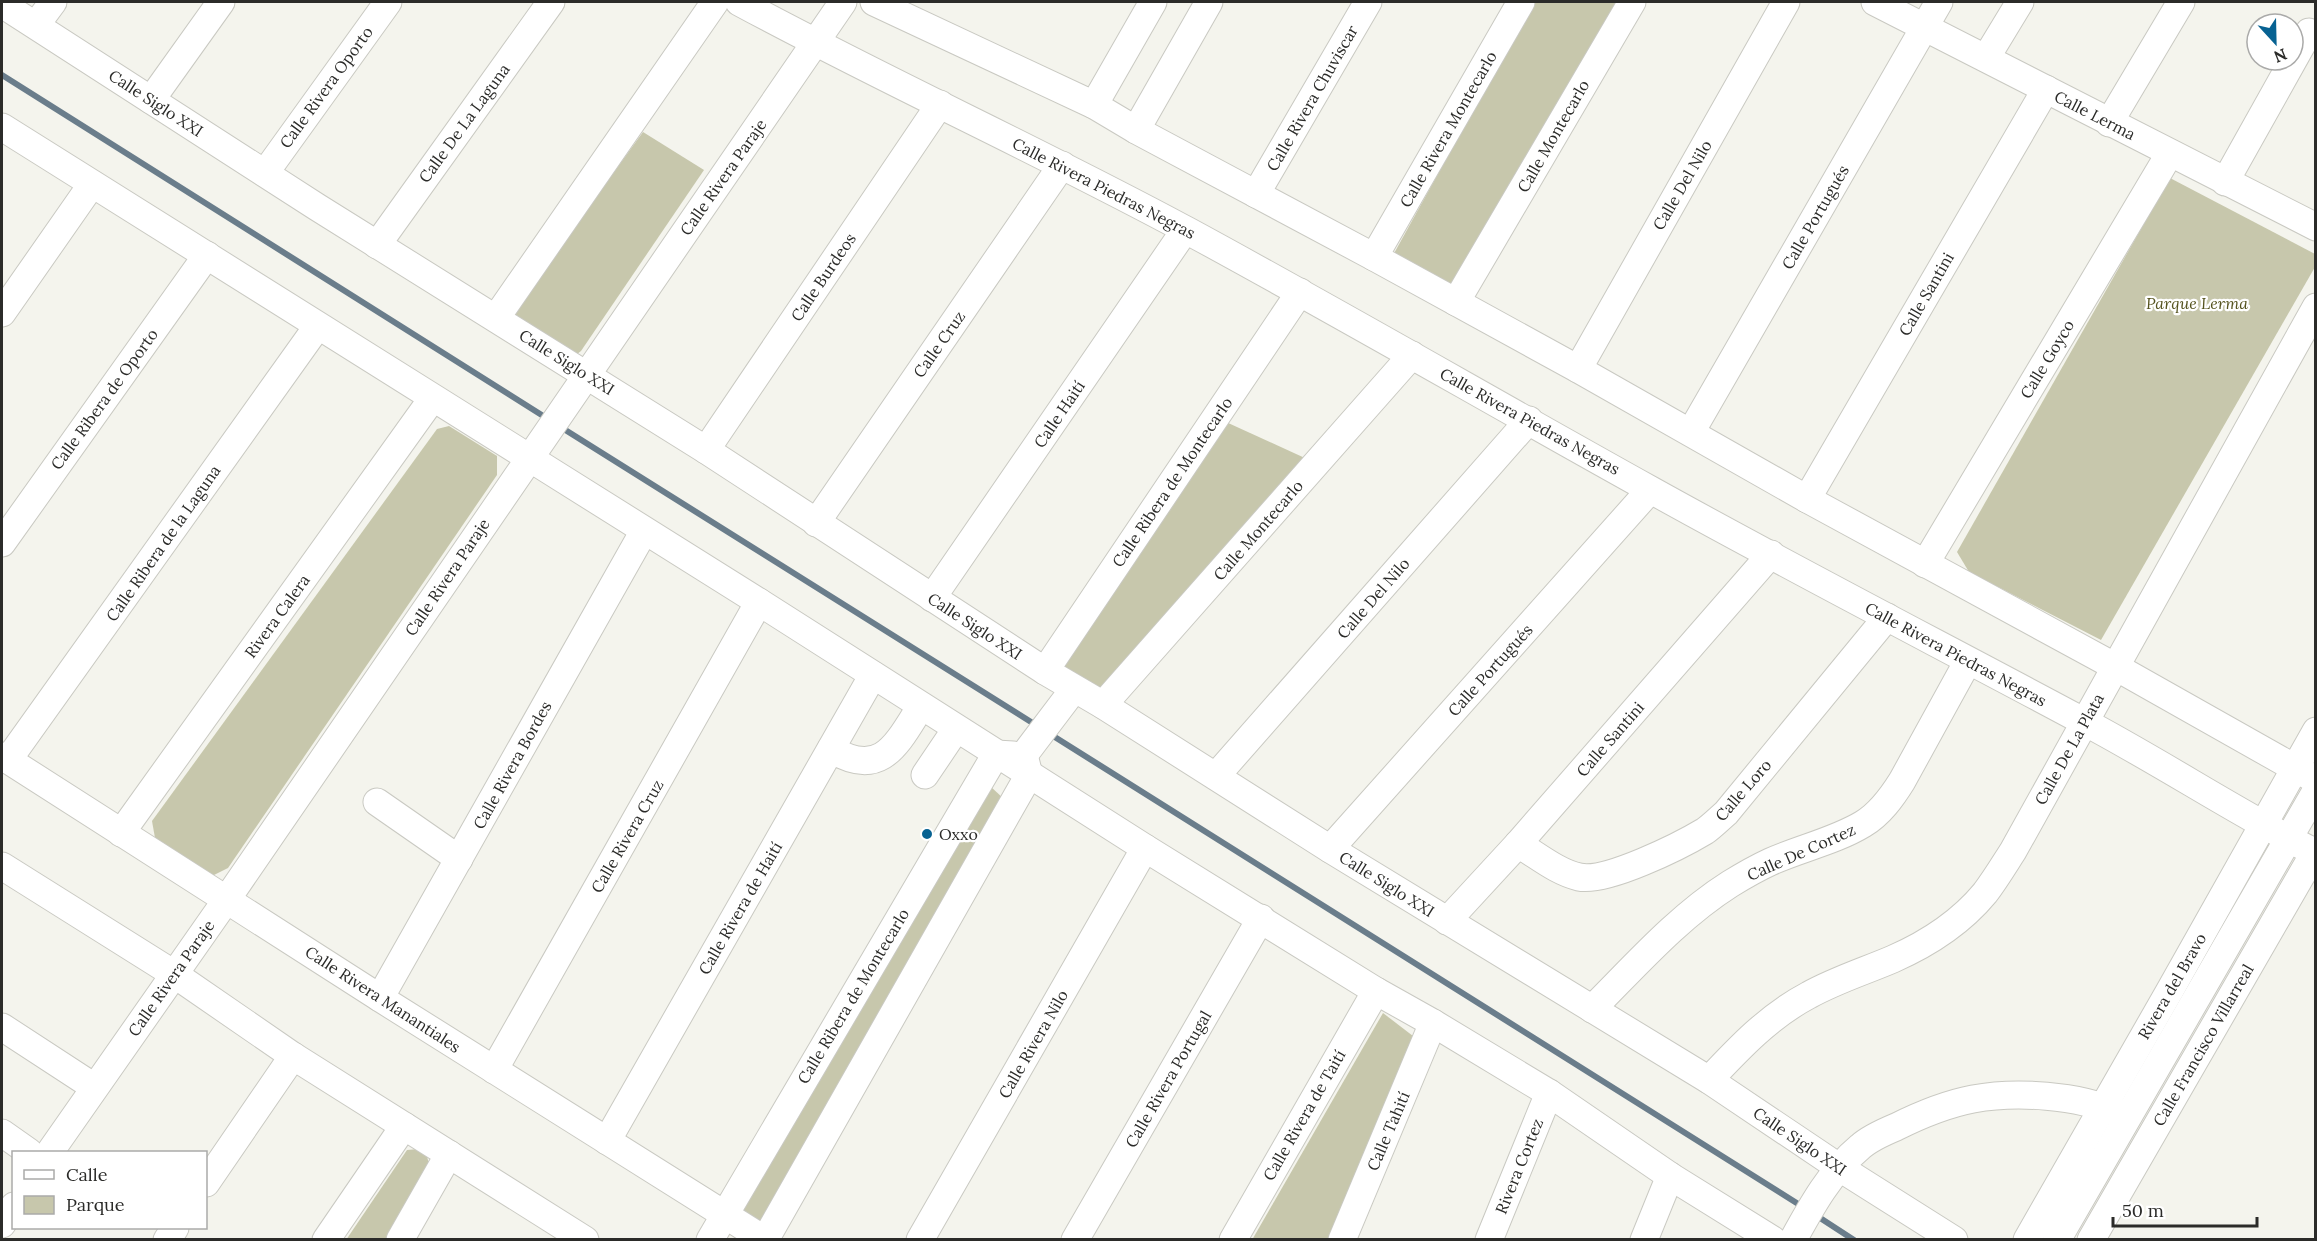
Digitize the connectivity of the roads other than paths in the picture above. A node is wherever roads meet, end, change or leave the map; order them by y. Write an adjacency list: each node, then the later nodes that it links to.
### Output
1 (53, 2): 20 (street)
2 (221, 2): 26 (street)
3 (388, 2): 34 (street, Calle Rivera Oporto)
4 (551, 2): 40 (street, Calle De La Laguna)
5 (715, 2): 47 (street)
6 (739, 2): 23 (street, Calle Rivera Piedras Negras)
7 (843, 2): 23 (street, Calle Rivera Paraje)
8 (874, 2): 28 (street)
9 (1153, 2): 28 (street)
10 (1209, 2): 31 (street)
11 (1368, 2): 37 (street, Calle Rivera Chuviscar)
12 (1521, 2): 42 (street, Calle Rivera Montecarlo)
13 (1632, 2): 44 (street, Calle Montecarlo)
14 (1786, 2): 50 (street, Calle Del Nilo)
15 (1875, 2): 21 (street, Calle Lerma)
16 (1939, 2): 21 (street, Calle Portugués)
17 (2020, 2): 24 (street)
18 (2181, 2): 29 (street)
19 (2, 4): 20 (street, Calle Siglo XXI)
20 (36, 25): 26 (street, Calle Siglo XXI)
21 (1924, 27): 24 (street, Calle Lerma); 54 (street, Calle Portugués)
22 (2309, 32): 35 (street)
23 (815, 43): 27 (street, Calle Rivera Piedras Negras); 51 (street, Calle Rivera Paraje)
24 (1986, 58): 25 (street, Calle Lerma)
25 (2046, 90): 29 (street, Calle Lerma); 58 (street, Calle Santini)
26 (152, 100): 34 (street, Calle Siglo XXI)
27 (940, 104): 33 (street, Calle Rivera Piedras Negras); 56 (street, Calle Burdeos)
28 (1094, 105): 31 (street)
29 (2109, 123): 32 (street, Calle Lerma)
30 (2, 126): 36 (street)
31 (1136, 130): 37 (street)
32 (2170, 153): 35 (street, Calle Lerma); 63 (street, Calle Goyco)
33 (1062, 165): 39 (street, Calle Rivera Piedras Negras); 59 (street, Calle Cruz)
34 (265, 173): 40 (street, Calle Siglo XXI)
35 (2225, 183): 38 (street, Calle Lerma)
36 (92, 184): 41 (street); 46 (street)
37 (1256, 194): 42 (street)
38 (2316, 227)
39 (1185, 230): 43 (street, Calle Rivera Piedras Negras); 64 (street, Calle Haití)
40 (377, 245): 47 (street, Calle Siglo XXI)
41 (207, 255): 48 (street); 61 (street, Calle Ribera de Oporto)
42 (1374, 257): 44 (street)
43 (1300, 292): 49 (street, Calle Rivera Piedras Negras); 69 (street, Calle Ribera de Montecarlo)
44 (1456, 302): 50 (street)
45 (2316, 308): 68 (street, Calle De La Plata)
46 (2, 313)
47 (496, 318): 51 (street, Calle Siglo XXI)
48 (317, 327): 52 (street); 79 (street, Calle Ribera de la Laguna)
49 (1412, 355): 53 (street, Calle Rivera Piedras Negras); 72 (street, Calle Montecarlo)
50 (1578, 369): 54 (street)
51 (579, 385): 55 (street, Calle Rivera Paraje); 56 (street, Calle Siglo XXI)
52 (432, 399): 55 (street); 87 (street, Rivera Calera)
53 (1529, 420): 57 (street, Calle Rivera Piedras Negras); 83 (street, Calle Del Nilo)
54 (1691, 432): 58 (street)
55 (535, 450): 60 (street); 95 (street, Calle Rivera Paraje)
56 (706, 450): 59 (street, Calle Siglo XXI)
57 (1650, 490): 62 (street, Calle Rivera Piedras Negras); 91 (street, Calle Portugués)
58 (1807, 499): 63 (street)
59 (816, 523): 64 (street, Calle Siglo XXI)
60 (644, 531): 65 (street); 93 (street, Calle Rivera Bordes)
61 (2, 543)
62 (1771, 554): 66 (street, Calle Rivera Piedras Negras); 89 (street, Calle Santini)
63 (1925, 564): 68 (street)
64 (932, 598): 69 (street, Calle Siglo XXI)
65 (759, 602): 70 (street); 105 (street, Calle Rivera Cruz)
66 (1887, 617): 67 (street, Calle Rivera Piedras Negras); 89 (street, Calle Loro)
67 (1968, 661): 74 (street, Calle Rivera Piedras Negras); 101 (street, Calle De Cortez)
68 (2115, 666): 74 (street, Calle De La Plata); 82 (street)
69 (1045, 671): 71 (street, Calle Siglo XXI)
70 (873, 675): 73 (street); 77 (street, Calle Rivera de Haití)
71 (1074, 689): 72 (street, Calle Siglo XXI); 80 (street)
72 (1104, 705): 83 (street, Calle Siglo XXI)
73 (921, 706): 75 (street); 77 (street)
74 (2084, 722): 86 (street, Calle Rivera Piedras Negras); 106 (street, Calle De La Plata)
75 (956, 729): 78 (street); 81 (street)
76 (2316, 731): 82 (street, Rivera del Bravo)
77 (831, 748): 113 (street, Calle Rivera de Haití)
78 (996, 754): 80 (street); 121 (street, Calle Ribera de Montecarlo)
79 (5, 758): 87 (street, Calle Rivera Manantiales)
80 (1026, 761): 90 (street); 128 (street)
81 (925, 775)
82 (2305, 775): 86 (street, Rivera del Bravo)
83 (1216, 776): 91 (street, Calle Siglo XXI)
84 (2316, 791): 88 (street, Rivera del Bravo)
85 (377, 802): 93 (street)
86 (2264, 826): 88 (street, Calle Rivera Piedras Negras); 109 (street, Rivera del Bravo)
87 (121, 833): 95 (street, Calle Rivera Manantiales)
88 (2288, 839): 92 (street, Calle Rivera Piedras Negras); 109 (street, Rivera del Bravo)
89 (1518, 844): 97 (street, Calle Santini)
90 (1146, 848): 96 (street); 129 (street, Calle Rivera Nilo)
91 (1330, 849): 97 (street, Calle Siglo XXI)
92 (2315, 851): 111 (street, Calle Francisco Villarreal)
93 (459, 859): 100 (street, Calle Rivera Bordes)
94 (2, 866): 98 (street)
95 (227, 899): 98 (street, Calle Rivera Paraje); 100 (street, Calle Rivera Manantiales)
96 (1261, 918): 99 (street); 130 (street, Calle Rivera Portugal)
97 (1447, 921): 101 (street, Calle Siglo XXI)
98 (174, 974): 104 (street); 107 (street, Calle Rivera Paraje)
99 (1376, 991): 102 (street); 131 (street, Calle Rivera de Taití)
100 (380, 999): 105 (street, Calle Rivera Manantiales)
101 (1592, 1009): 106 (street, Calle Siglo XXI)
102 (1433, 1023): 108 (street); 132 (street, Calle Tahití)
103 (2, 1027): 107 (street)
104 (293, 1056): 110 (street); 119 (street)
105 (494, 1070): 113 (street, Calle Rivera Manantiales)
106 (1709, 1080): 117 (street, Calle Siglo XXI)
107 (94, 1087): 115 (street, Calle Rivera Paraje)
108 (1549, 1093): 118 (street); 133 (street, Rivera Cortez)
109 (2116, 1112): 111 (street); 117 (street); 136 (street, Rivera del Bravo); 137 (street, Rivera del Bravo)
110 (404, 1126): 116 (street); 125 (street)
111 (2154, 1130): 138 (street, Calle Francisco Villarreal)
112 (2, 1133): 114 (street)
113 (607, 1141): 121 (street, Calle Rivera Manantiales)
114 (28, 1151)
115 (51, 1151)
116 (449, 1154): 123 (street); 126 (street)
117 (1840, 1168): 124 (street); 135 (street, Calle Siglo XXI)
118 (1670, 1176): 124 (street); 134 (street)
119 (207, 1182)
120 (12, 1209): 122 (street)
121 (724, 1215): 127 (street, Calle Ribera de Montecarlo); 128 (street, Calle Rivera Manantiales)
122 (2, 1224)
123 (568, 1235)
124 (1788, 1237)
125 (326, 1239)
126 (400, 1239)
127 (710, 1239)
128 (765, 1239)
129 (920, 1239)
130 (1075, 1239)
131 (1233, 1239)
132 (1342, 1239)
133 (1489, 1239)
134 (1644, 1239)
135 (1954, 1239)
136 (2027, 1239)
137 (2058, 1239)
138 (2091, 1239)

